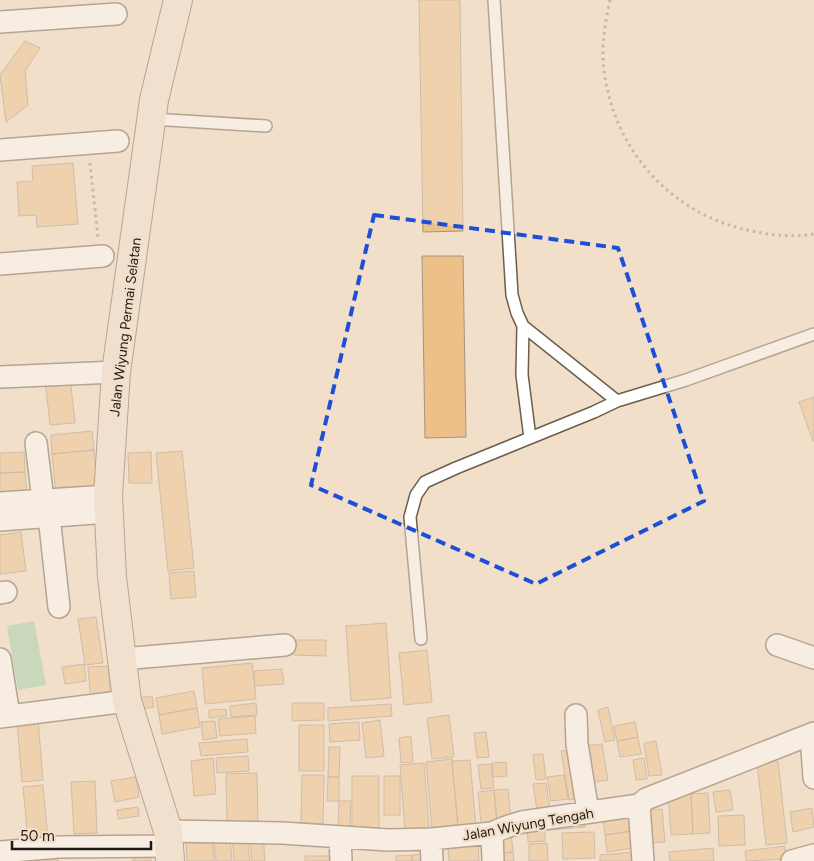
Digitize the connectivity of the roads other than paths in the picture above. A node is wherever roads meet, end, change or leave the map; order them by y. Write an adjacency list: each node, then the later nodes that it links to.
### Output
1 (178, 0): 5 (street, Jalan Wiyung Permai Selatan)
2 (494, 0): 11 (lane)
3 (116, 14): 4 (street)
4 (0, 22)
5 (152, 120): 6 (lane); 13 (street, Jalan Wiyung Permai Selatan)
6 (266, 126)
7 (118, 141): 8 (street)
8 (0, 150)
9 (102, 256): 10 (street)
10 (0, 264)
11 (523, 326): 15 (lane); 16 (lane)
12 (814, 334): 15 (lane)
13 (116, 372): 14 (street); 19 (street, Jalan Wiyung Permai Selatan)
14 (0, 377)
15 (617, 401): 16 (lane)
16 (530, 438): 23 (lane)
17 (36, 443): 20 (street)
18 (0, 503): 20 (street)
19 (96, 503): 20 (street); 28 (street, Jalan Wiyung Permai Selatan)
20 (46, 508): 21 (street); 22 (street)
21 (0, 520)
22 (59, 607)
23 (421, 639)
24 (777, 645): 26 (street)
25 (285, 646): 28 (street)
26 (814, 658)
27 (0, 659): 31 (street)
28 (122, 659): 29 (street, Jalan Wiyung Permai Selatan)
29 (127, 701): 31 (street); 39 (street, Jalan Wiyung Permai Selatan)
30 (576, 715): 35 (street)
31 (4, 716)
32 (812, 734): 33 (street); 34 (street, Jalan Wiyung Tengah)
33 (814, 778)
34 (638, 805): 35 (street, Jalan Wiyung Tengah); 46 (street)
35 (588, 812): 36 (street, Jalan Wiyung Tengah)
36 (492, 833): 38 (street, Jalan Wiyung Tengah); 45 (street)
37 (340, 837): 38 (street, Jalan Wiyung Tengah); 39 (street, Jalan Wiyung Tengah); 43 (street)
38 (431, 840): 44 (street)
39 (169, 846): 41 (street, Jalan Wiyung Tengah)
40 (0, 852): 41 (street, Jalan Wiyung Tengah)
41 (60, 854)
42 (814, 855): 47 (street)
43 (341, 861)
44 (432, 861)
45 (493, 861)
46 (643, 861)
47 (792, 861)

